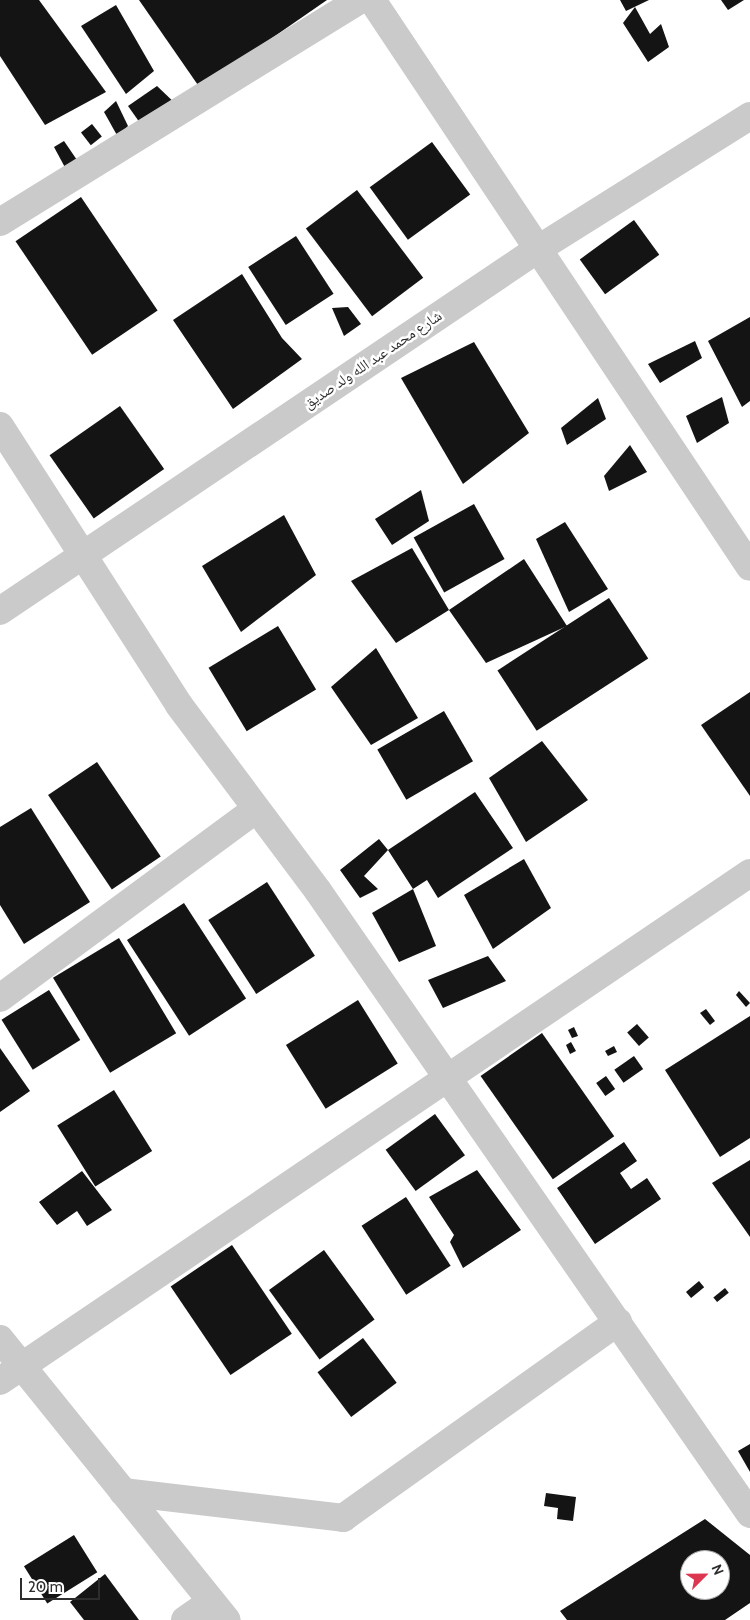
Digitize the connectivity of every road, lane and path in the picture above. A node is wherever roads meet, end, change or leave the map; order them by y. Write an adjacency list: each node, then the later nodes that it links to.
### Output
1 (360, 0): 4 (street)
2 (372, 0): 5 (street)
3 (750, 116): 5 (street, شارع محمد عبد الله ولد صديق)
4 (0, 222)
5 (538, 249): 7 (street, شارع محمد عبد الله ولد صديق); 8 (street)
6 (0, 426): 7 (street)
7 (82, 557): 9 (street, شارع محمد عبد الله ولد صديق); 10 (street)
8 (750, 566)
9 (0, 611)
10 (255, 810): 12 (street); 13 (street)
11 (750, 873): 13 (street)
12 (0, 998)
13 (448, 1077): 14 (street); 16 (street)
14 (618, 1322): 18 (street); 19 (street)
15 (0, 1339): 16 (street)
16 (23, 1366): 17 (street); 18 (street)
17 (0, 1382)
18 (123, 1492): 20 (street)
19 (750, 1514)
20 (219, 1611): 21 (street)
21 (185, 1620)

